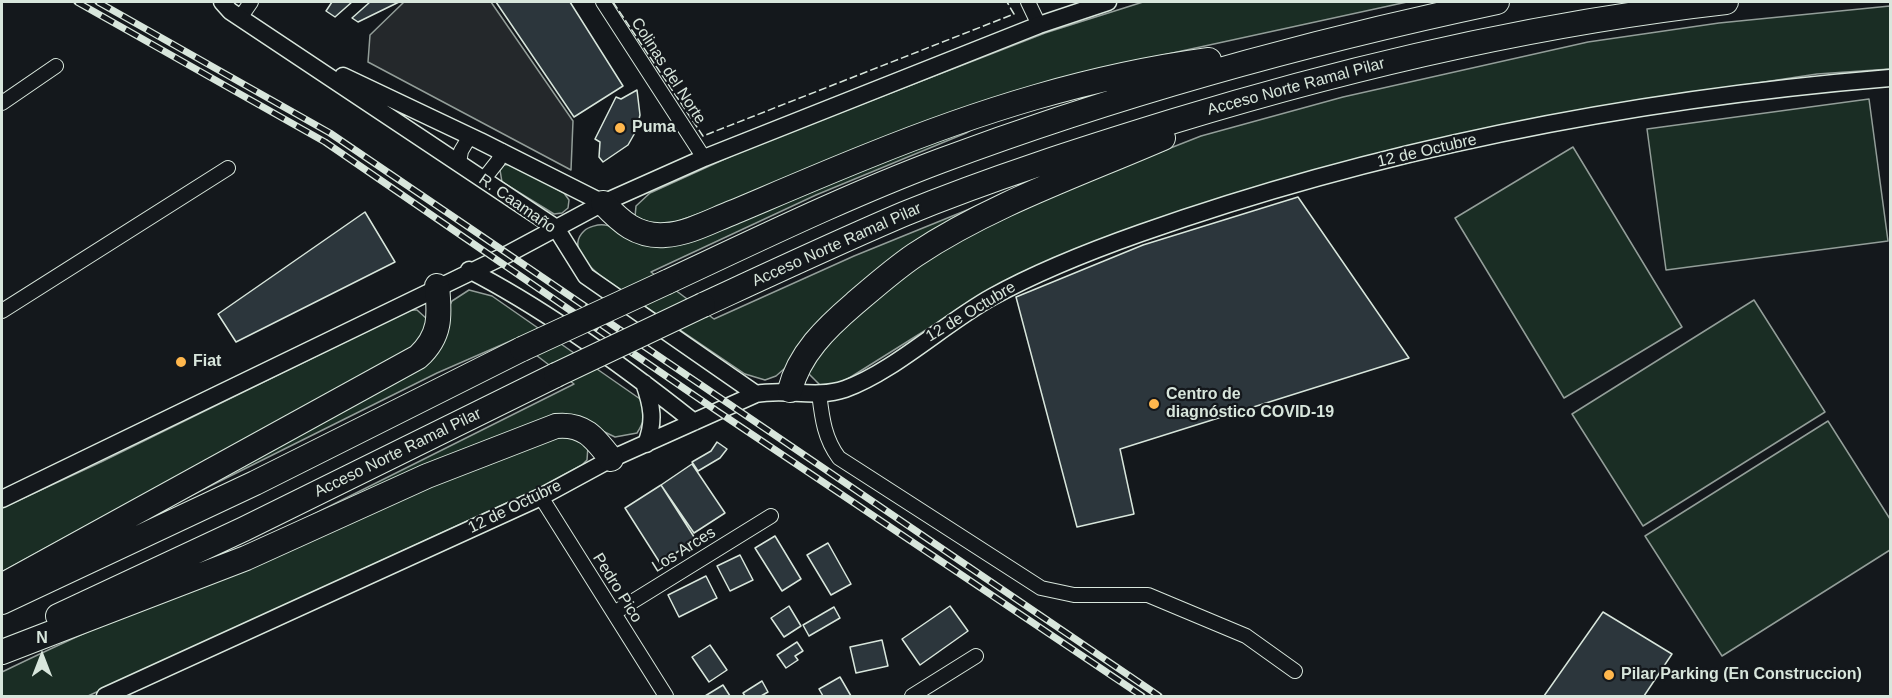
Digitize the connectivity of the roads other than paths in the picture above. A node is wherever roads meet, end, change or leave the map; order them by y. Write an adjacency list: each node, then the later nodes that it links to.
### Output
1 (222, 2): 8 (street, R. Caamaño)
2 (251, 2): 8 (street)
3 (603, 2): 18 (street, Colinas del Norte)
4 (1028, 2): 9 (street)
5 (1108, 2): 9 (street)
6 (1497, 2): 10 (highway)
7 (1726, 2): 14 (highway, Acceso Norte Ramal Pilar)
8 (240, 18): 11 (street, R. Caamaño)
9 (1040, 25): 18 (street)
10 (1295, 48): 22 (highway); 38 (highway, bridge)
11 (291, 51): 16 (street, R. Caamaño); 19 (street, R. Caamaño)
12 (56, 66): 15 (street)
13 (1890, 78): 29 (street, 12 de Octubre)
14 (1270, 92): 28 (highway); 40 (highway, Acceso Norte Ramal Pilar, bridge)
15 (2, 103)
16 (471, 136): 17 (street, R. Caamaño); 19 (street)
17 (502, 151): 21 (street); 22 (street, R. Caamaño)
18 (704, 158): 22 (street)
19 (459, 163): 21 (street, R. Caamaño)
20 (228, 168): 26 (street)
21 (483, 180): 23 (street, R. Caamaño)
22 (603, 203): 23 (street)
23 (556, 228): 24 (street); 30 (street, R. Caamaño)
24 (469, 270): 25 (street); 27 (street)
25 (437, 286): 35 (street); 37 (highway)
26 (2, 311)
27 (643, 382): 31 (street); 32 (street)
28 (790, 390): 29 (street, 12 de Octubre); 30 (street, 12 de Octubre)
29 (819, 393): 43 (street)
30 (756, 394): 31 (street, 12 de Octubre)
31 (694, 422): 32 (street, 12 de Octubre)
32 (646, 444): 33 (street, 12 de Octubre)
33 (611, 459): 34 (street, 12 de Octubre); 41 (highway)
34 (541, 497): 39 (street, Pedro Pico); 44 (street, 12 de Octubre)
35 (2, 499)
36 (771, 516): 39 (street, Los Arces)
37 (2, 587)
38 (2, 602)
39 (614, 613): 45 (street, Pedro Pico)
40 (2, 643)
41 (2, 652)
42 (976, 656): 46 (street)
43 (1295, 671)
44 (105, 696)
45 (666, 696)
46 (912, 696)

